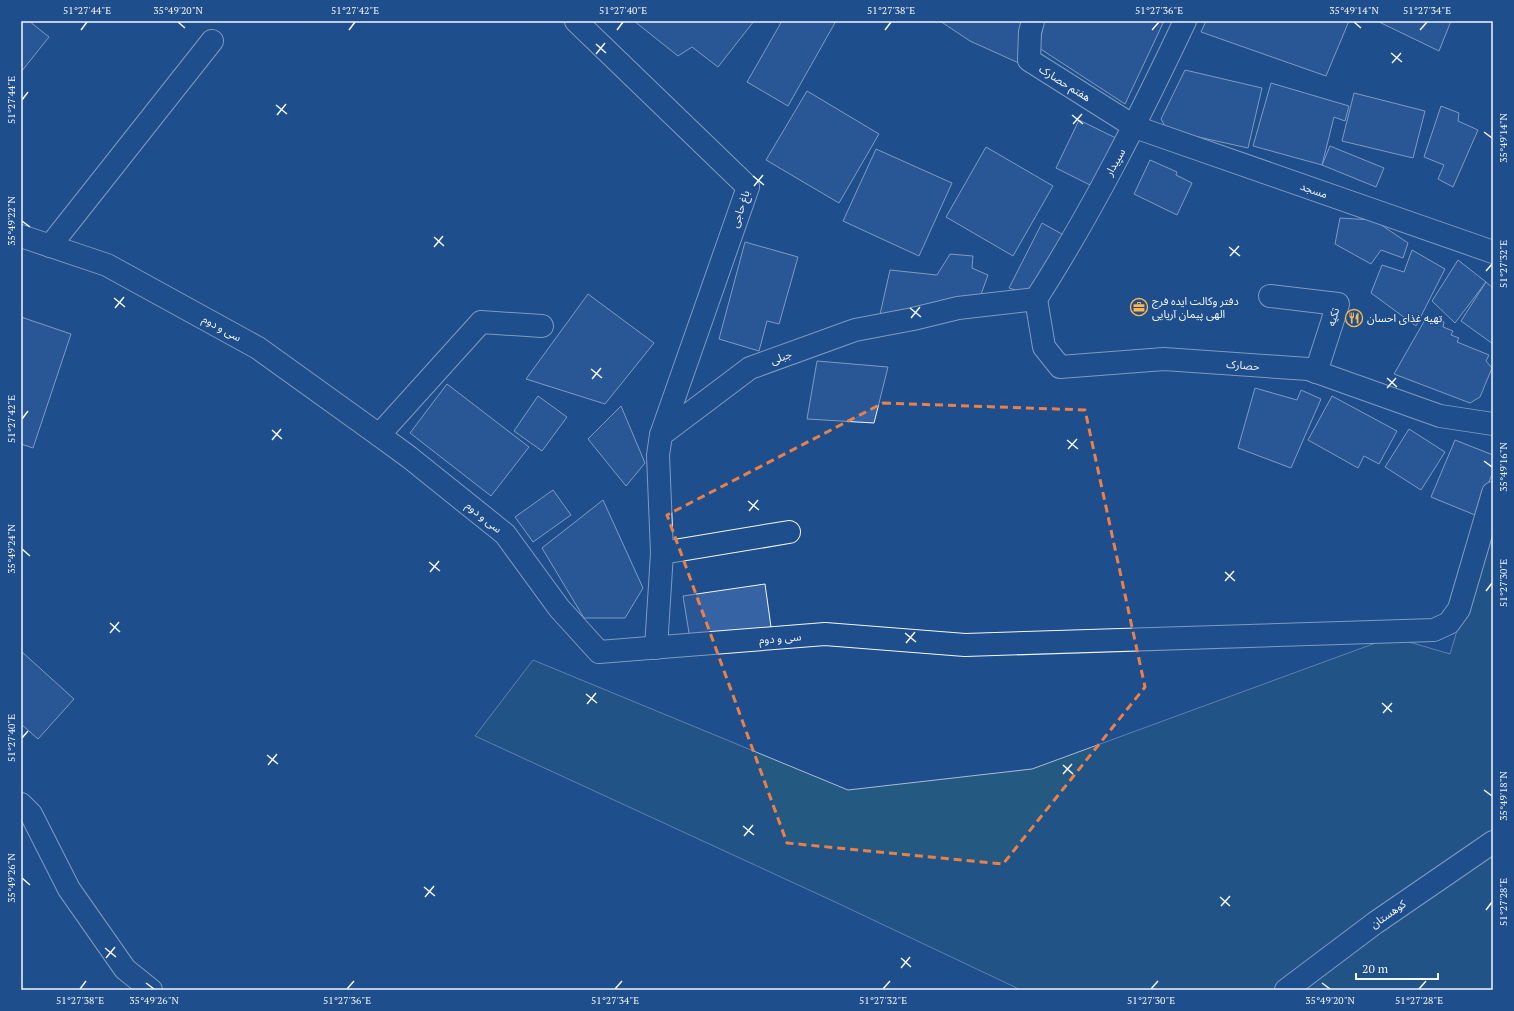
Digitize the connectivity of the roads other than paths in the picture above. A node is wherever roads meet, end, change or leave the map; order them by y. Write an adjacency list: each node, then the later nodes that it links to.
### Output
1 (576, 21): 14 (street, باغ حاجی)
2 (1033, 21): 5 (street, هفتم حصارک)
3 (1185, 21): 5 (street, سپیدار)
4 (212, 40): 7 (street)
5 (1135, 127): 8 (street, مسجد); 10 (street, سپیدار)
6 (21, 236): 7 (street, سی و دوم)
7 (50, 246): 15 (street, سی و دوم)
8 (1493, 252)
9 (1270, 296): 12 (street, تکیه)
10 (1036, 299): 12 (street, حصارک); 14 (street, جبلی)
11 (542, 326): 15 (street)
12 (1316, 372): 13 (street, حصارک)
13 (1493, 424)
14 (661, 434): 18 (street)
15 (379, 435): 19 (street, سی و دوم)
16 (1493, 493): 19 (street, سی و دوم)
17 (789, 532): 18 (street)
18 (662, 553): 19 (street)
19 (656, 648)
20 (21, 804): 22 (street)
21 (1493, 842): 23 (street, کوهستان)
22 (151, 990)
23 (1286, 990)

